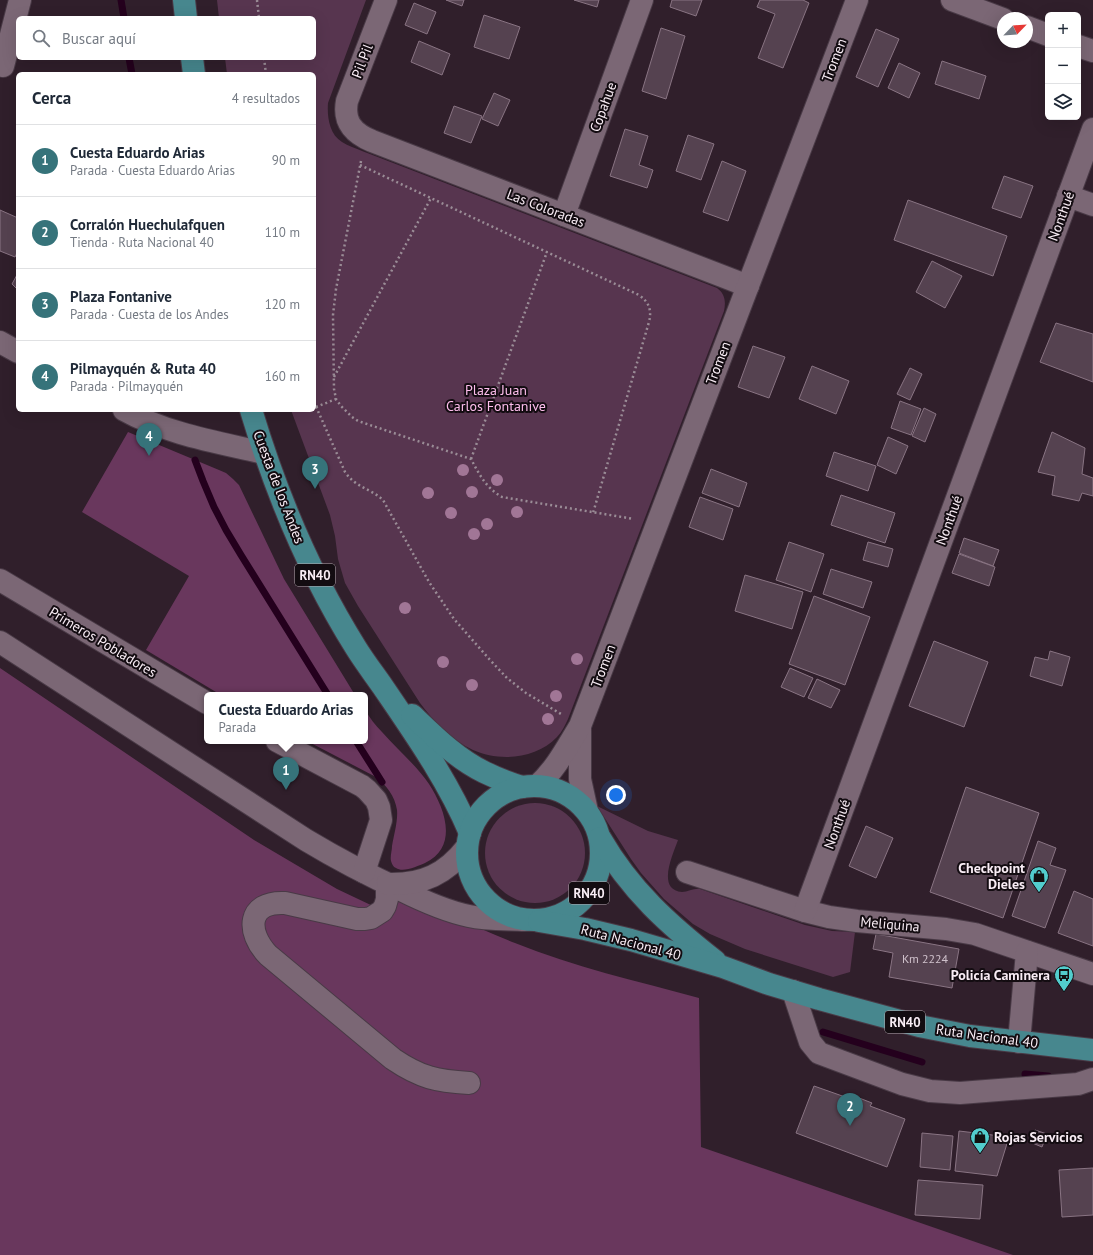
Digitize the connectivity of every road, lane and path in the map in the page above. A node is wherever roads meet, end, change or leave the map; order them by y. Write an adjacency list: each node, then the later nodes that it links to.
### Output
1 (20, 0): 17 (street)
2 (184, 0): 8 (main road)
3 (257, 0): 9 (path)
4 (386, 0): 20 (street, Pil Pil)
5 (642, 0): 27 (street, Copahue)
6 (857, 0): 29 (street, Tromen)
7 (952, 0): 10 (street)
8 (186, 16)
9 (259, 16)
10 (997, 17)
11 (1033, 29): 12 (street)
12 (1045, 34)
13 (1081, 47): 14 (street)
14 (1093, 52)
15 (192, 60): 18 (main road)
16 (264, 60): 19 (path)
17 (3, 66)
18 (194, 72)
19 (266, 72)
20 (349, 123): 27 (street, Las Coloradas)
21 (1093, 129): 24 (street, Nonthué)
22 (361, 158): 23 (path)
23 (360, 165): 25 (path); 32 (path)
24 (1068, 196): 26 (street); 54 (street, Nonthué)
25 (431, 198): 28 (path); 32 (path)
26 (1093, 205)
27 (564, 215): 29 (street, Las Coloradas)
28 (547, 252): 38 (path); 39 (path)
29 (748, 286): 45 (street, Tromen)
30 (0, 342): 31 (street)
31 (16, 351)
32 (333, 378): 33 (path)
33 (336, 398): 34 (path); 38 (path)
34 (316, 407): 45 (path)
35 (128, 412): 37 (street)
36 (252, 412): 37 (main road, Cuesta de los Andes / RN40)
37 (264, 453): 43 (main road, Cuesta de los Andes / RN40)
38 (471, 458): 39 (path)
39 (593, 513): 40 (path)
40 (637, 520)
41 (0, 580): 44 (street, Primeros Pobladores)
42 (0, 642): 51 (street)
43 (383, 687): 47 (main road, Cuesta de los Andes / RN40); 50 (main road, Cuesta de los Andes / RN40)
44 (204, 701)
45 (571, 721): 47 (street, Tromen); 48 (street, Tromen)
46 (283, 744): 51 (street)
47 (529, 786): 48 (main road, RN40); 50 (main road, RN40)
48 (587, 811): 49 (main road, RN40)
49 (600, 838): 55 (main road, RN40); 57 (main road, Ruta Nacional 40 / RN40)
50 (469, 840): 53 (street); 55 (main road, RN40)
51 (364, 872): 53 (street)
52 (687, 872): 54 (street, Meliquina)
53 (387, 884): 55 (street); 63 (street)
54 (805, 911): 56 (street, Meliquina)
55 (532, 920): 57 (main road, Ruta Nacional 40 / RN40)
56 (1027, 952): 58 (street, Meliquina); 60 (street)
57 (722, 967): 59 (main road, Ruta Nacional 40 / RN40)
58 (1093, 974)
59 (793, 991): 60 (main road, Ruta Nacional 40 / RN40); 62 (street)
60 (1019, 1042): 61 (main road, Ruta Nacional 40 / RN40)
61 (1093, 1050)
62 (1093, 1079)
63 (470, 1083)

